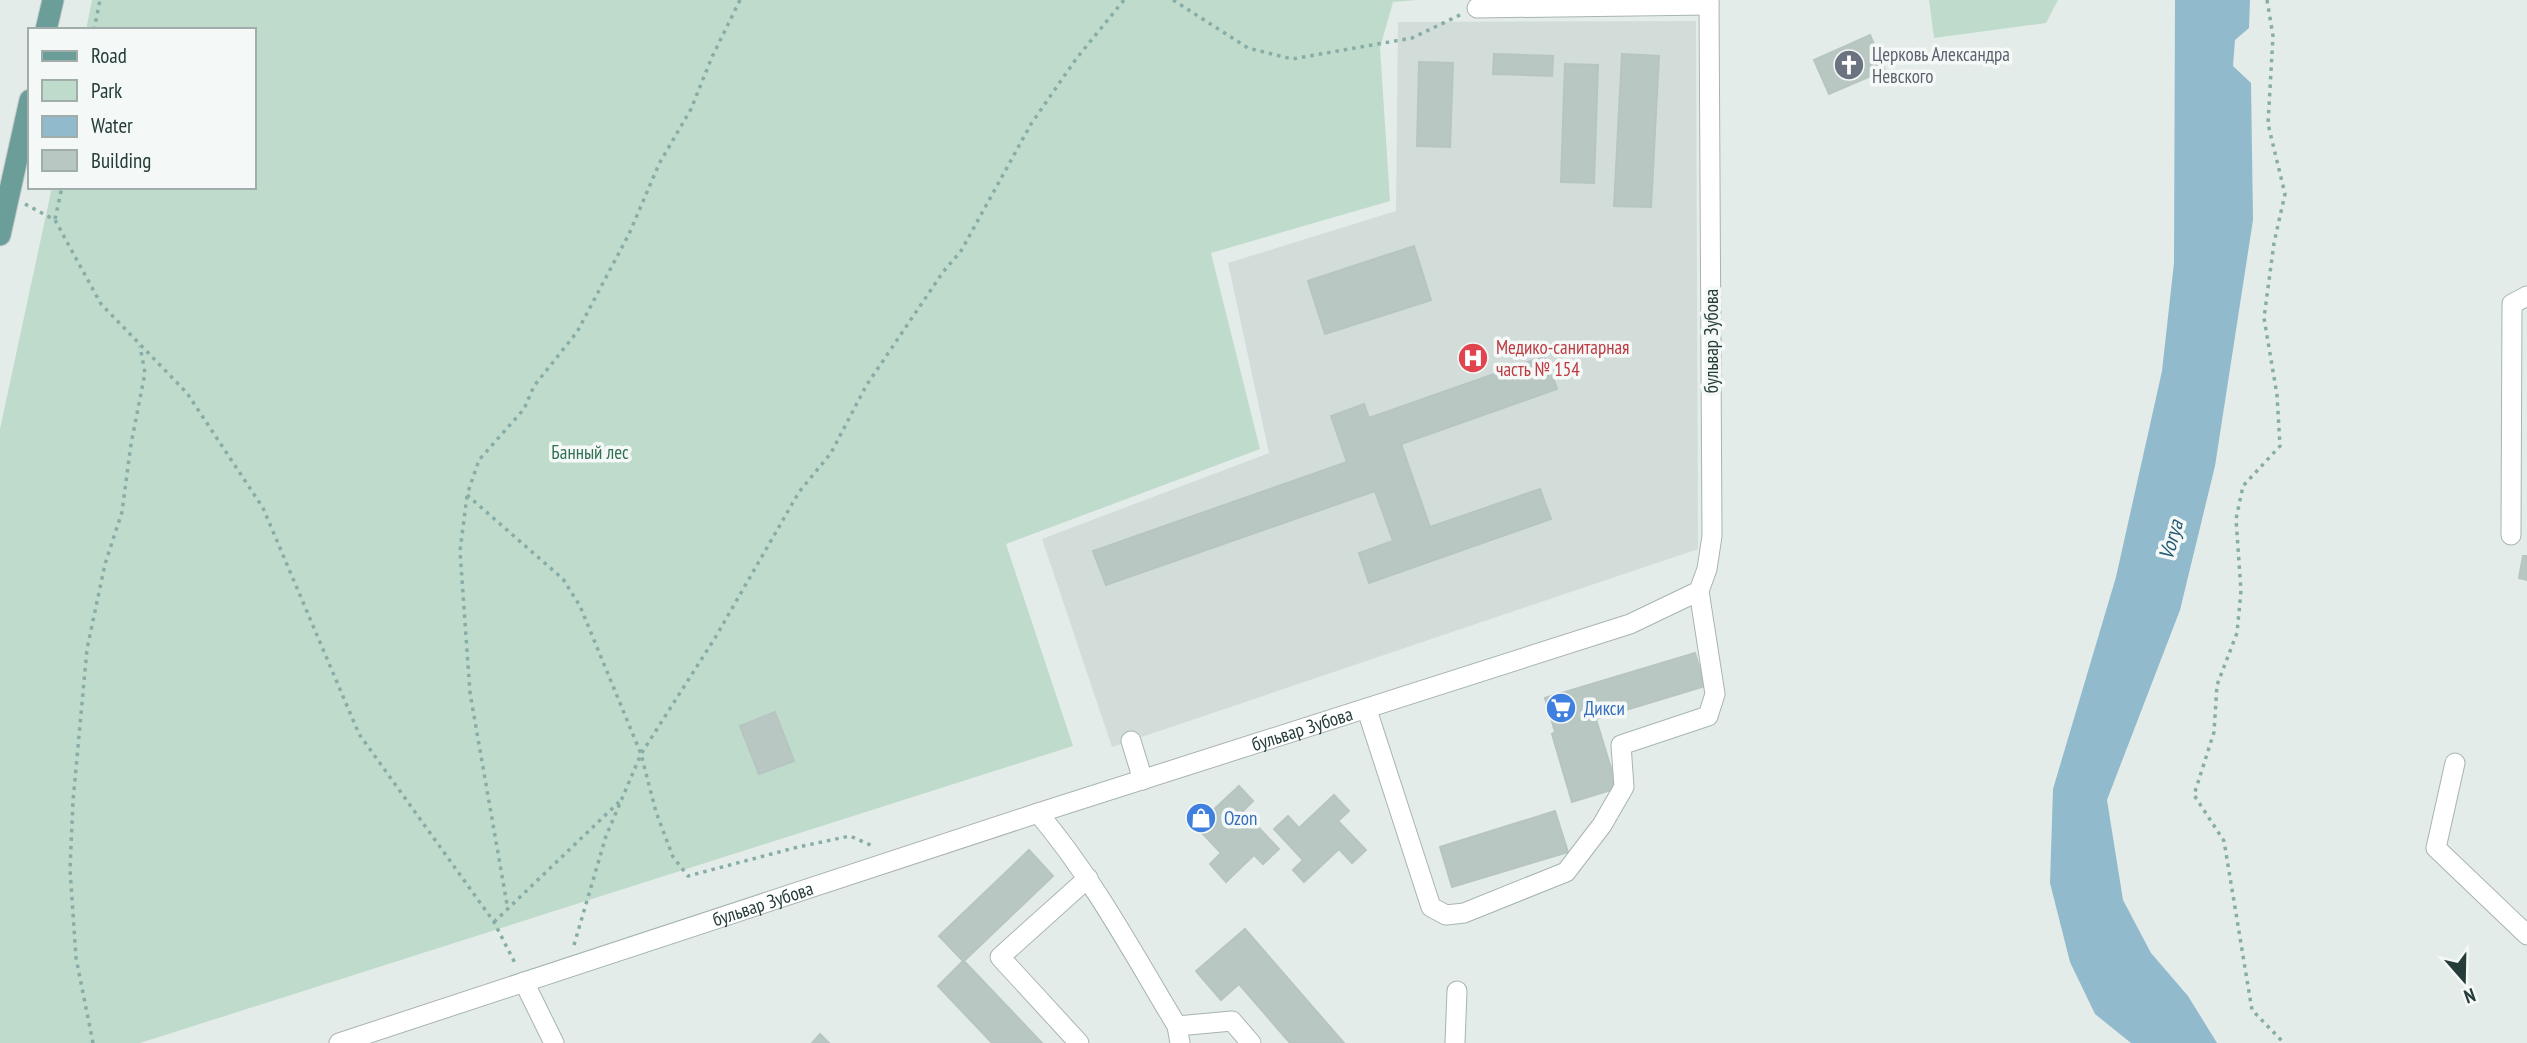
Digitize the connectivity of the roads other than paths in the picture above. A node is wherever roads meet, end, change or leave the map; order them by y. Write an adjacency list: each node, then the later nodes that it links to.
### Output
1 (53, 0): 4 (main road)
2 (1709, 2): 3 (street); 10 (street, бульвар Зубова)
3 (1477, 8)
4 (46, 28)
5 (28, 109): 6 (main road)
6 (0, 235)
7 (2527, 296): 8 (street)
8 (2519, 436): 9 (street)
9 (2511, 535)
10 (1699, 591): 11 (street, бульвар Зубова); 11 (street)
11 (1367, 710): 14 (street, бульвар Зубова)
12 (1131, 741): 14 (street)
13 (2455, 763): 17 (street)
14 (1143, 780): 15 (street, бульвар Зубова)
15 (1038, 813): 16 (street); 18 (street, бульвар Зубова)
16 (1088, 878): 20 (street); 23 (street)
17 (2527, 935)
18 (524, 982): 21 (street, бульвар Зубова); 22 (street)
19 (1457, 990): 25 (street)
20 (1179, 1034): 24 (street)
21 (339, 1043)
22 (554, 1043)
23 (1079, 1043)
24 (1251, 1043)
25 (1455, 1043)

